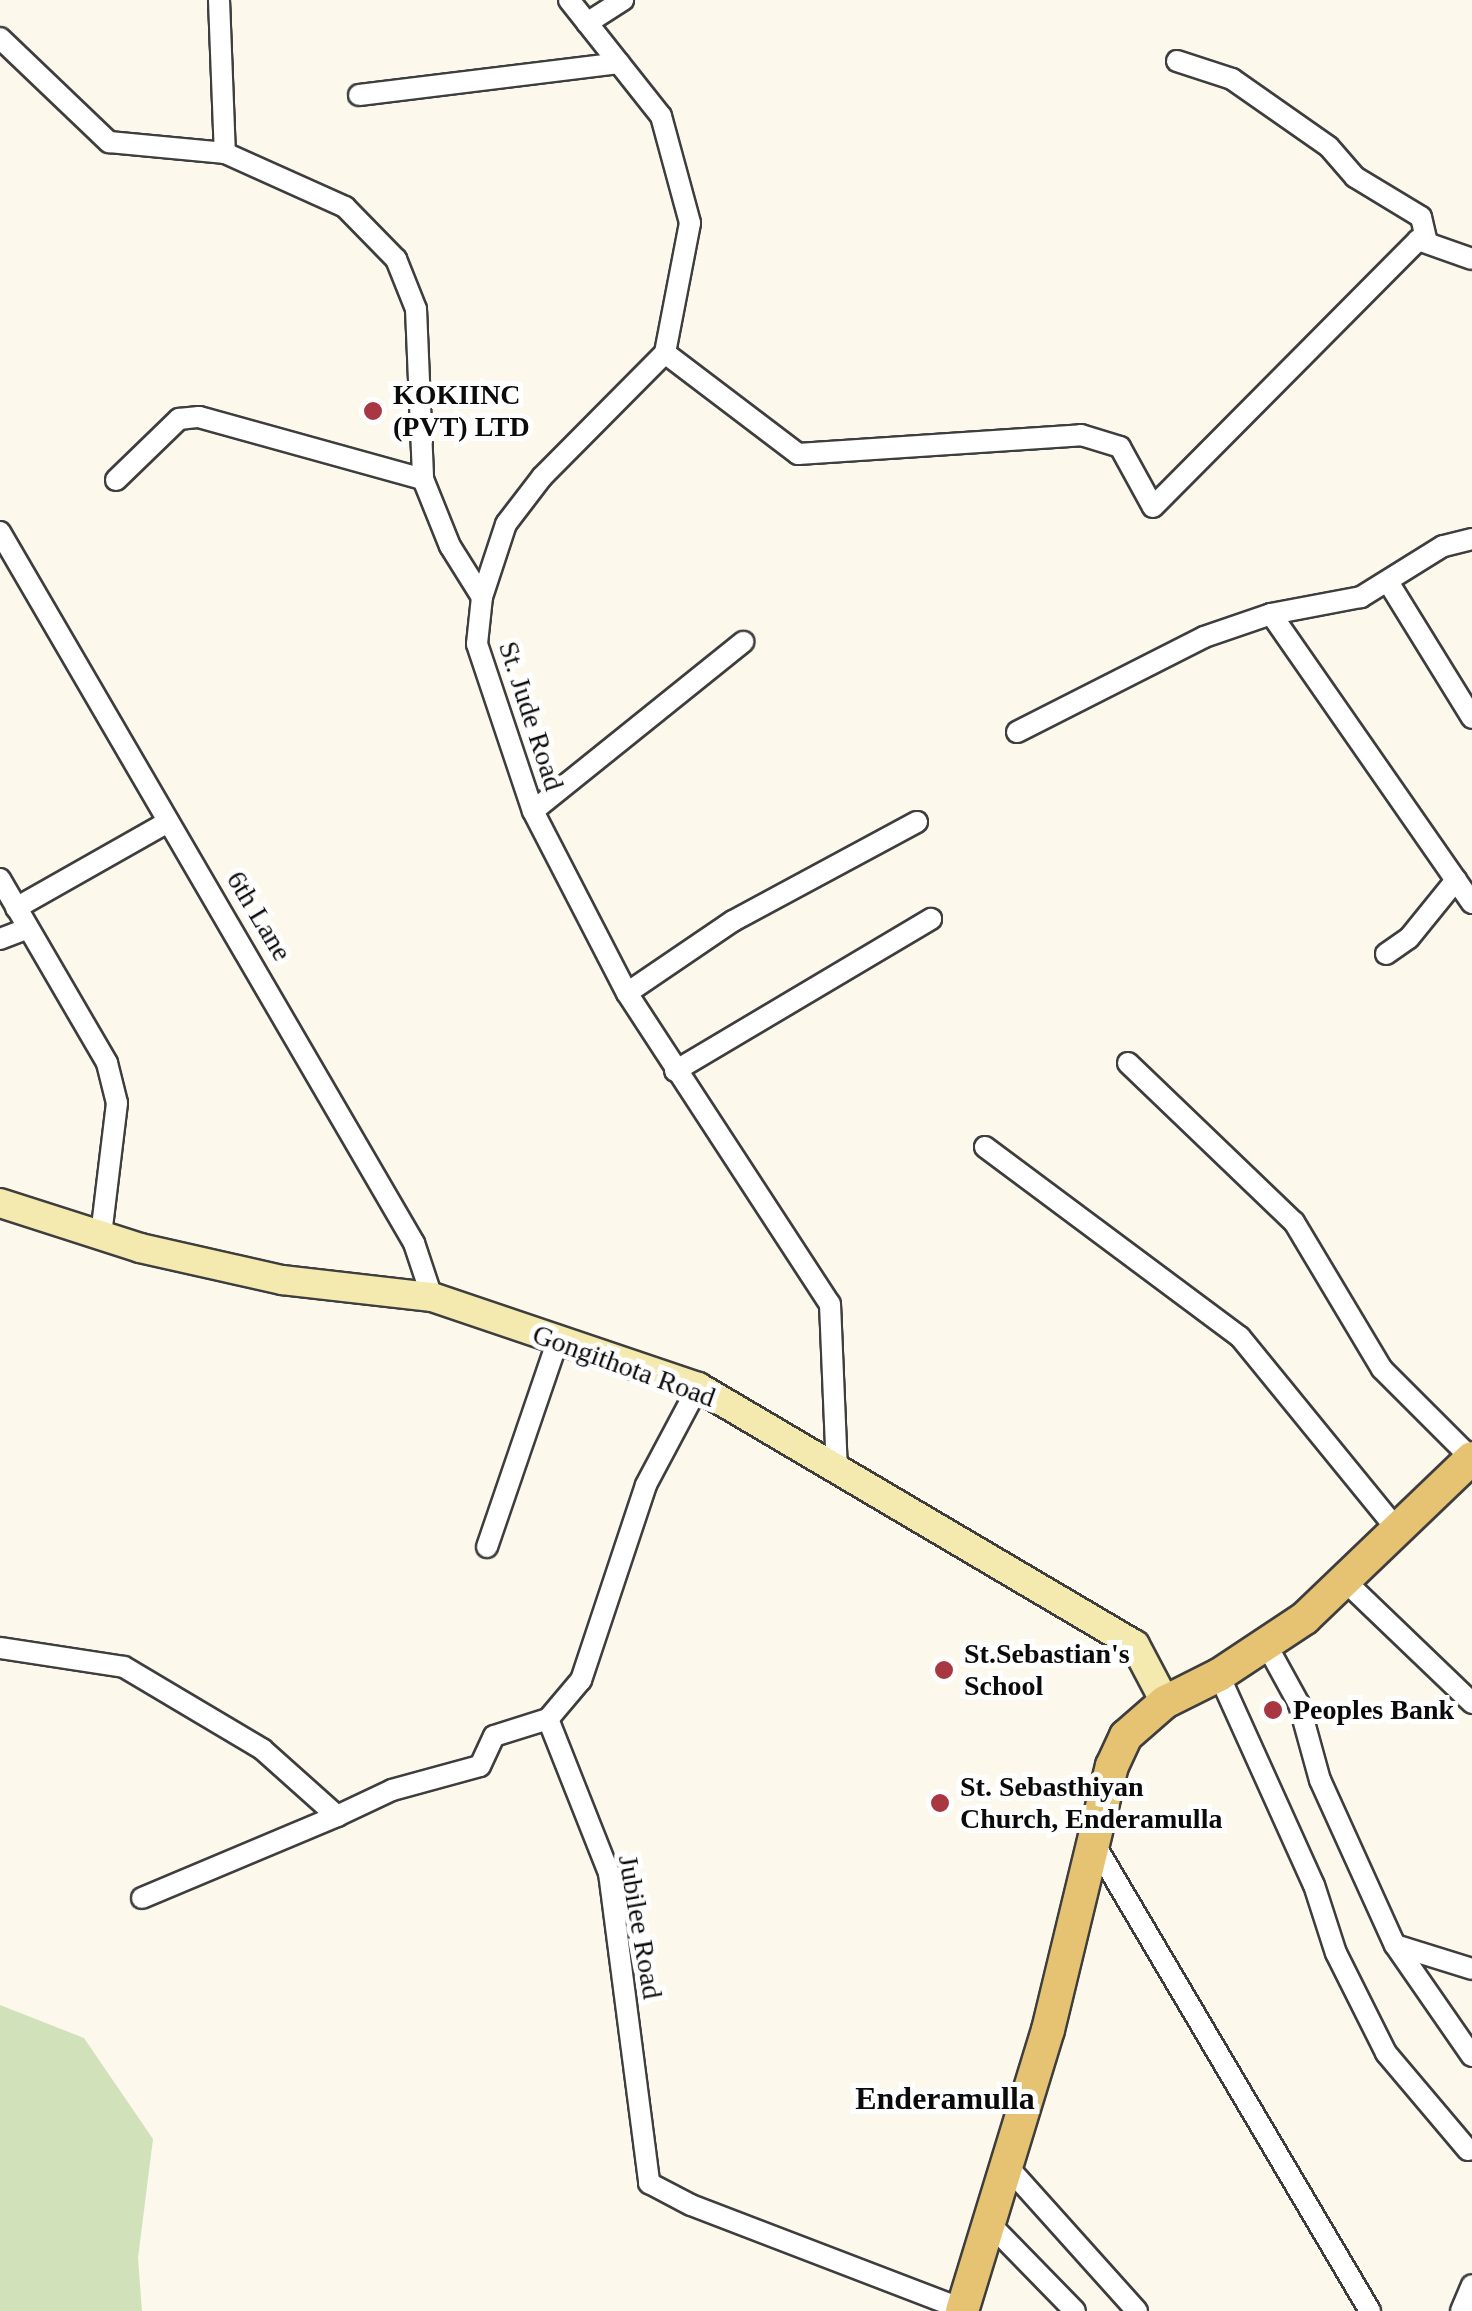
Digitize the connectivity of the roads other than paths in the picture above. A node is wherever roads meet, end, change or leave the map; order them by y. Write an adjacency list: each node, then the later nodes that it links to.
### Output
1 (220, 0): 9 (street)
2 (569, 0): 4 (street)
3 (623, 0): 4 (street)
4 (588, 24): 7 (street)
5 (0, 38): 9 (street)
6 (1178, 61): 10 (street)
7 (619, 63): 8 (street); 12 (street)
8 (360, 95)
9 (226, 154): 14 (street)
10 (1427, 242): 11 (street); 12 (street)
11 (1472, 259)
12 (665, 353): 18 (street, St. Jude Road)
13 (116, 480): 14 (street)
14 (423, 480): 18 (street)
15 (0, 532): 24 (street, 6th Lane)
16 (1472, 539): 17 (street)
17 (1390, 585): 19 (street); 21 (street)
18 (482, 597): 23 (street, St. Jude Road)
19 (1271, 614): 22 (street); 27 (street)
20 (743, 642): 23 (street)
21 (1472, 718)
22 (1017, 732)
23 (533, 811): 34 (street, St. Jude Road)
24 (168, 822): 29 (street); 40 (street, 6th Lane)
25 (917, 822): 34 (street)
26 (0, 879): 29 (street)
27 (1456, 880): 28 (street); 33 (street)
28 (1472, 902)
29 (16, 908): 31 (street)
30 (930, 919): 36 (street)
31 (28, 928): 32 (street); 39 (street)
32 (0, 940)
33 (1386, 954)
34 (627, 993): 36 (street, St. Jude Road)
35 (1128, 1063): 43 (street)
36 (675, 1072): 44 (street, St. Jude Road)
37 (985, 1147): 45 (street)
38 (0, 1203): 39 (street, Gongithota Road)
39 (101, 1236): 40 (street, Gongithota Road)
40 (432, 1297): 41 (street, Gongithota Road)
41 (558, 1340): 42 (street, Gongithota Road); 46 (street)
42 (698, 1387): 44 (street, Gongithota Road); 53 (street)
43 (1472, 1458): 45 (main road)
44 (838, 1470): 51 (street, Gongithota Road)
45 (1398, 1531): 47 (main road)
46 (487, 1548)
47 (1346, 1582): 48 (main road); 52 (street)
48 (1266, 1644): 50 (main road); 57 (street)
49 (0, 1648): 54 (street)
50 (1219, 1675): 51 (main road); 60 (street)
51 (1165, 1702): 55 (main road)
52 (1472, 1703)
53 (548, 1719): 54 (street); 64 (street, Jubilee Road)
54 (337, 1816): 56 (street)
55 (1095, 1846): 61 (main road); 67 (street)
56 (142, 1898)
57 (1395, 1945): 58 (street); 59 (street)
58 (1472, 1968)
59 (1472, 2056)
60 (1468, 2150)
61 (1006, 2165): 62 (main road); 66 (street)
62 (990, 2223): 64 (main road); 65 (street)
63 (1472, 2285): 68 (street)
64 (962, 2310)
65 (1075, 2311)
66 (1137, 2311)
67 (1370, 2311)
68 (1461, 2311)

